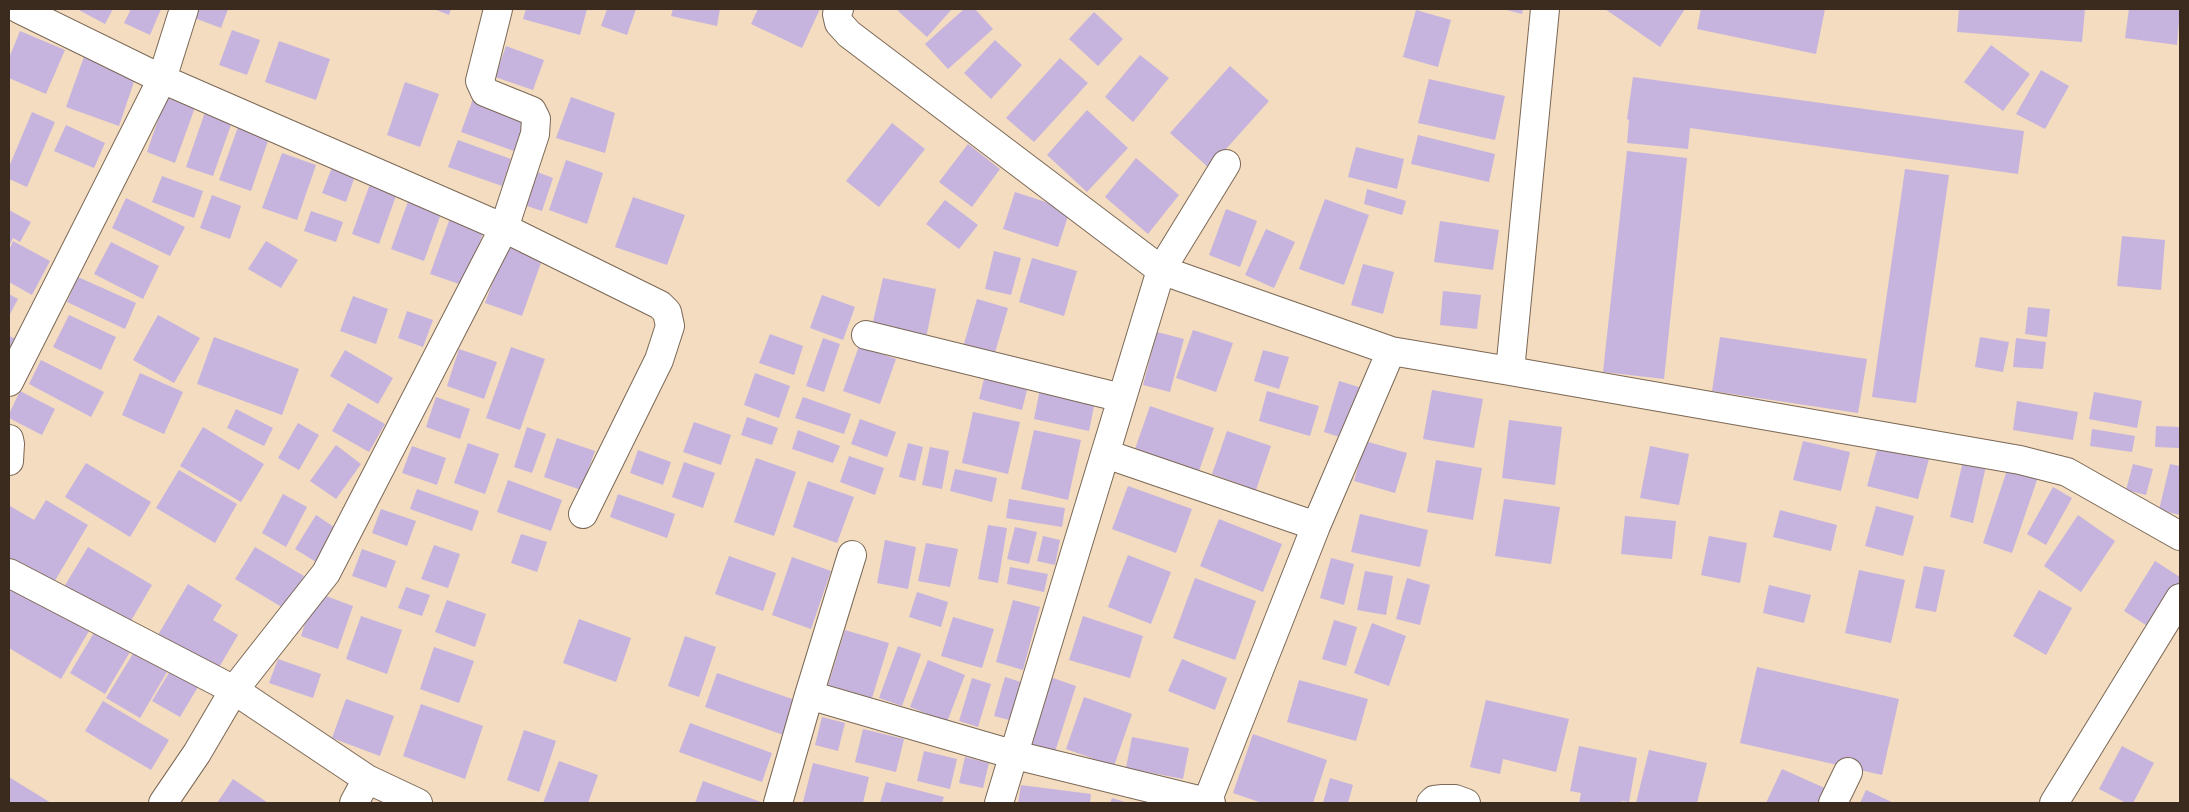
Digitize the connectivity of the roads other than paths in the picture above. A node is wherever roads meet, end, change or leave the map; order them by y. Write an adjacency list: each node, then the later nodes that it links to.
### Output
1 (19, 9): 6 (street)
2 (184, 9): 6 (street)
3 (498, 9): 8 (street)
4 (839, 9): 9 (street)
5 (1545, 9): 12 (street)
6 (162, 79): 8 (street); 13 (street)
7 (1226, 164): 9 (street)
8 (504, 228): 18 (street); 24 (street)
9 (1161, 270): 11 (street); 14 (street)
10 (866, 335): 14 (street)
11 (1391, 351): 12 (street); 19 (street)
12 (1510, 371): 20 (street)
13 (9, 382)
14 (1122, 398): 16 (street)
15 (9, 439): 17 (street)
16 (1106, 454): 19 (street); 26 (street)
17 (9, 461)
18 (583, 514)
19 (1316, 526): 34 (street)
20 (2180, 536)
21 (852, 555): 25 (street)
22 (9, 573): 24 (street)
23 (2180, 598): 38 (street)
24 (234, 690): 28 (street); 29 (street)
25 (809, 695): 26 (street); 32 (street)
26 (1015, 755): 33 (street); 34 (street)
27 (1848, 772): 37 (street)
28 (367, 779): 30 (street); 31 (street)
29 (163, 803)
30 (354, 803)
31 (418, 803)
32 (778, 803)
33 (1000, 803)
34 (1209, 803)
35 (1431, 803): 36 (street)
36 (1466, 803)
37 (1833, 803)
38 (2054, 803)

